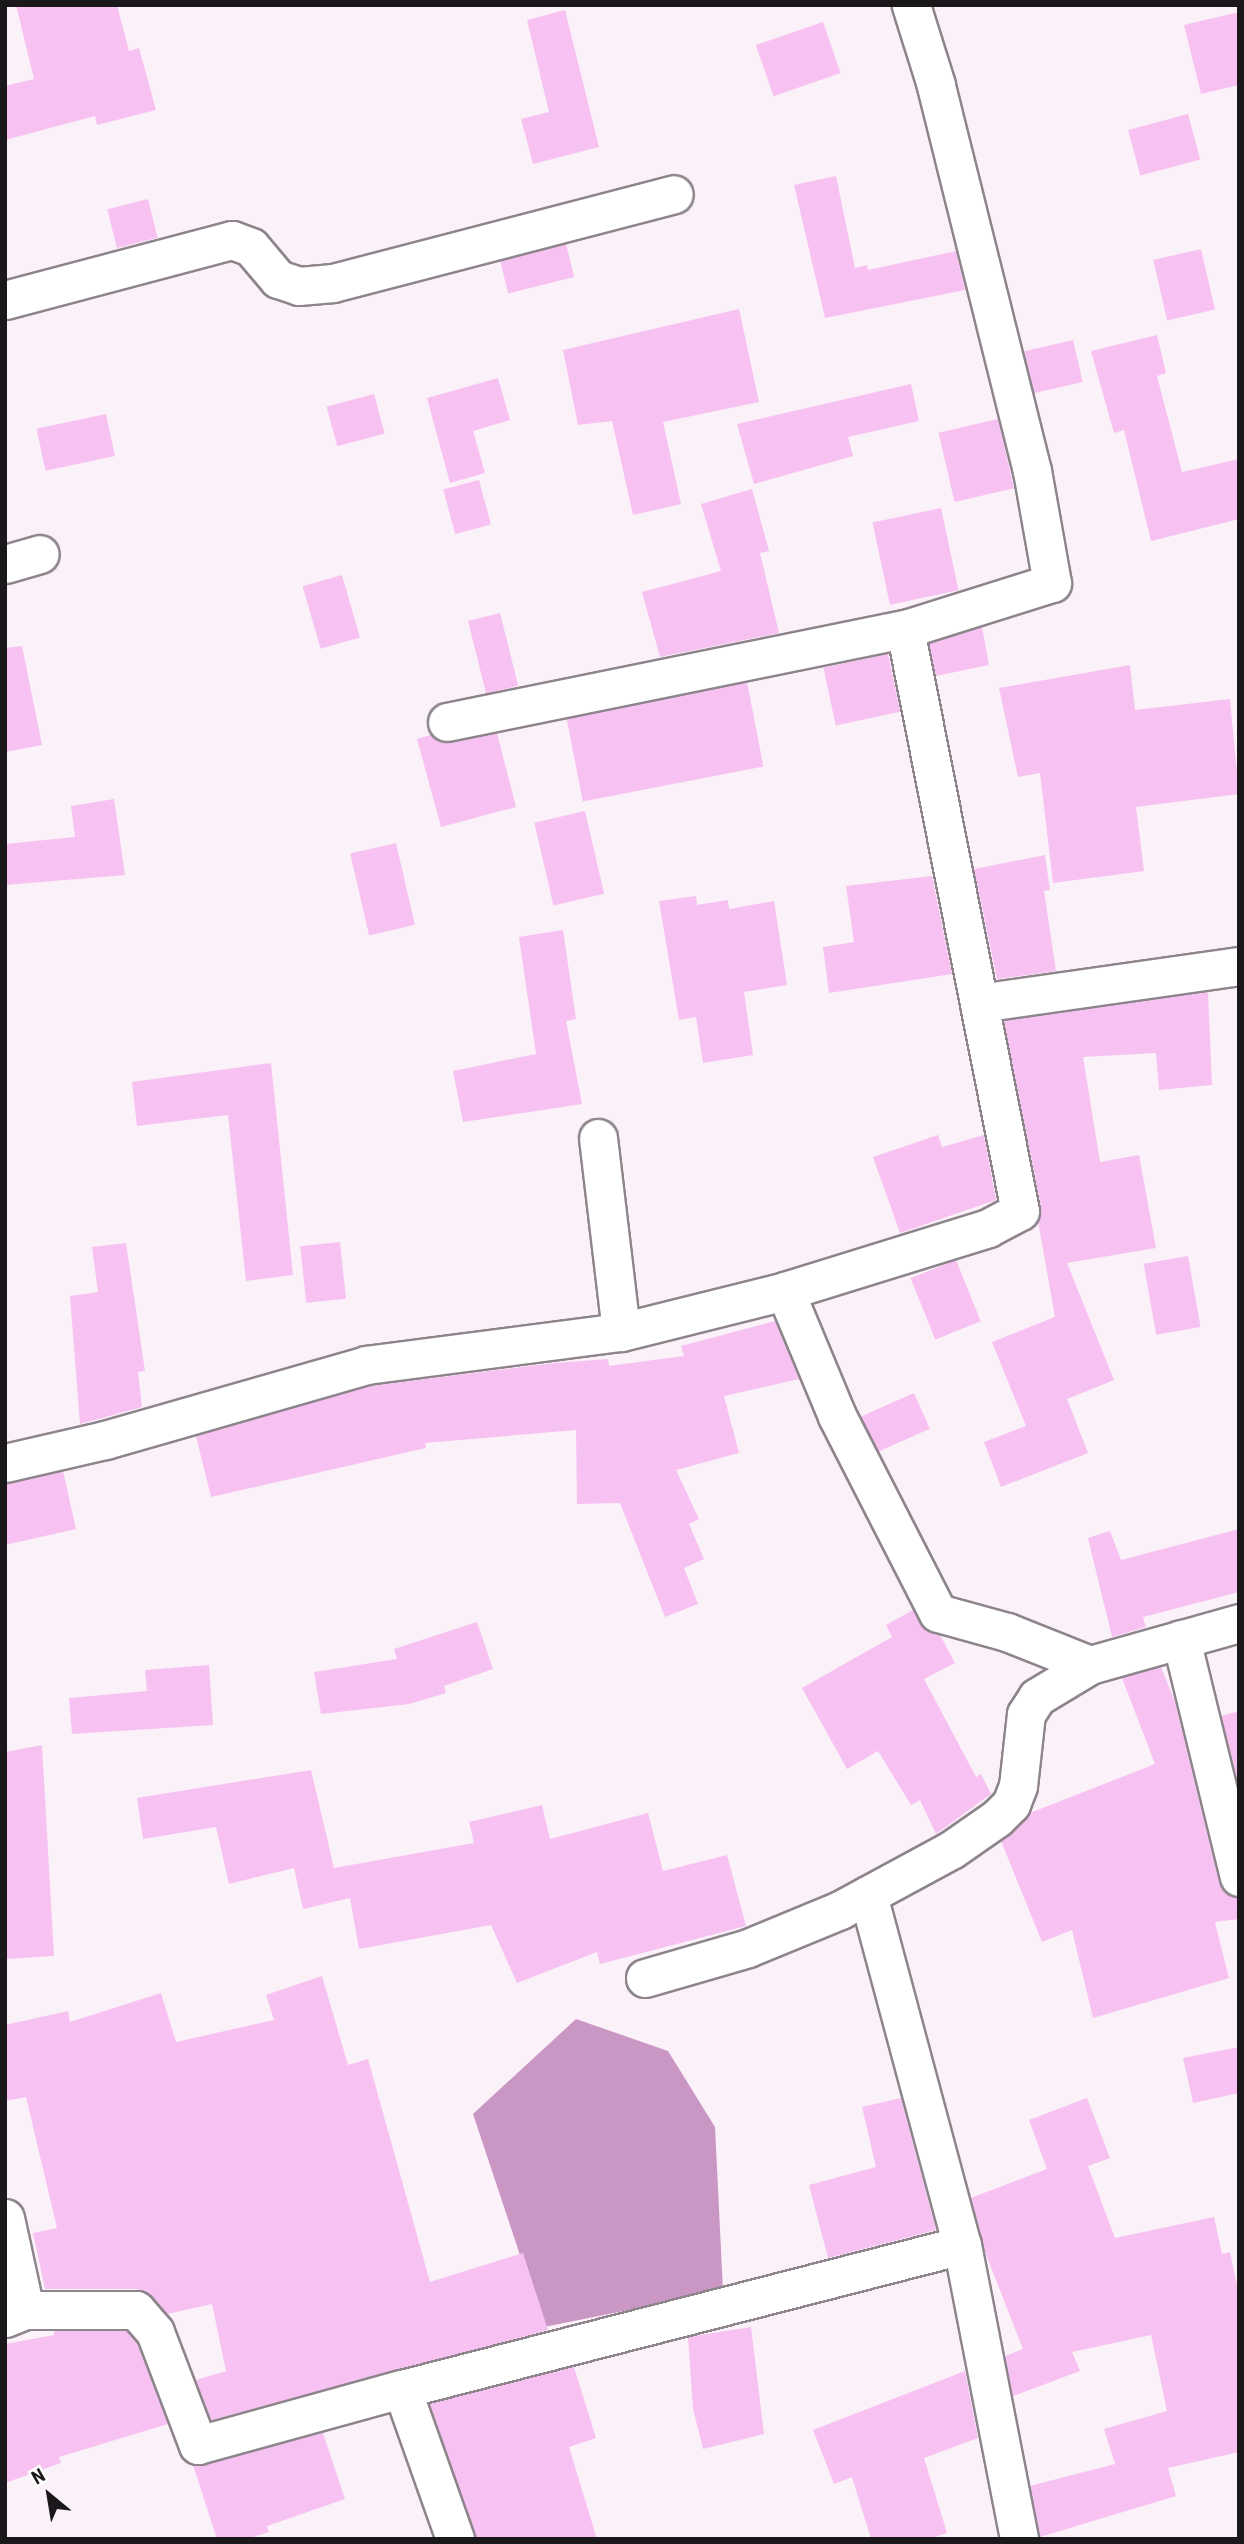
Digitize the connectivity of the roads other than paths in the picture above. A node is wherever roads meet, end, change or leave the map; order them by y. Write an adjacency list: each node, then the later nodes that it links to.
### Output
1 (911, 5): 6 (street)
2 (674, 194): 3 (street)
3 (5, 300)
4 (40, 554): 5 (street)
5 (5, 564)
6 (905, 629): 7 (street); 9 (street)
7 (447, 722)
8 (1239, 966): 9 (street)
9 (979, 1003): 11 (street)
10 (598, 1138): 12 (street)
11 (785, 1291): 12 (street); 16 (street)
12 (621, 1332): 13 (street)
13 (5, 1463)
14 (1239, 1623): 15 (street)
15 (1181, 1639): 16 (street); 17 (street)
16 (1090, 1665): 18 (street)
17 (1239, 1877)
18 (868, 1895): 19 (street); 21 (street)
19 (645, 1978)
20 (5, 2218): 22 (street)
21 (962, 2245): 23 (street); 25 (street)
22 (15, 2314): 23 (street)
23 (402, 2389): 24 (street)
24 (455, 2539)
25 (1018, 2539)

